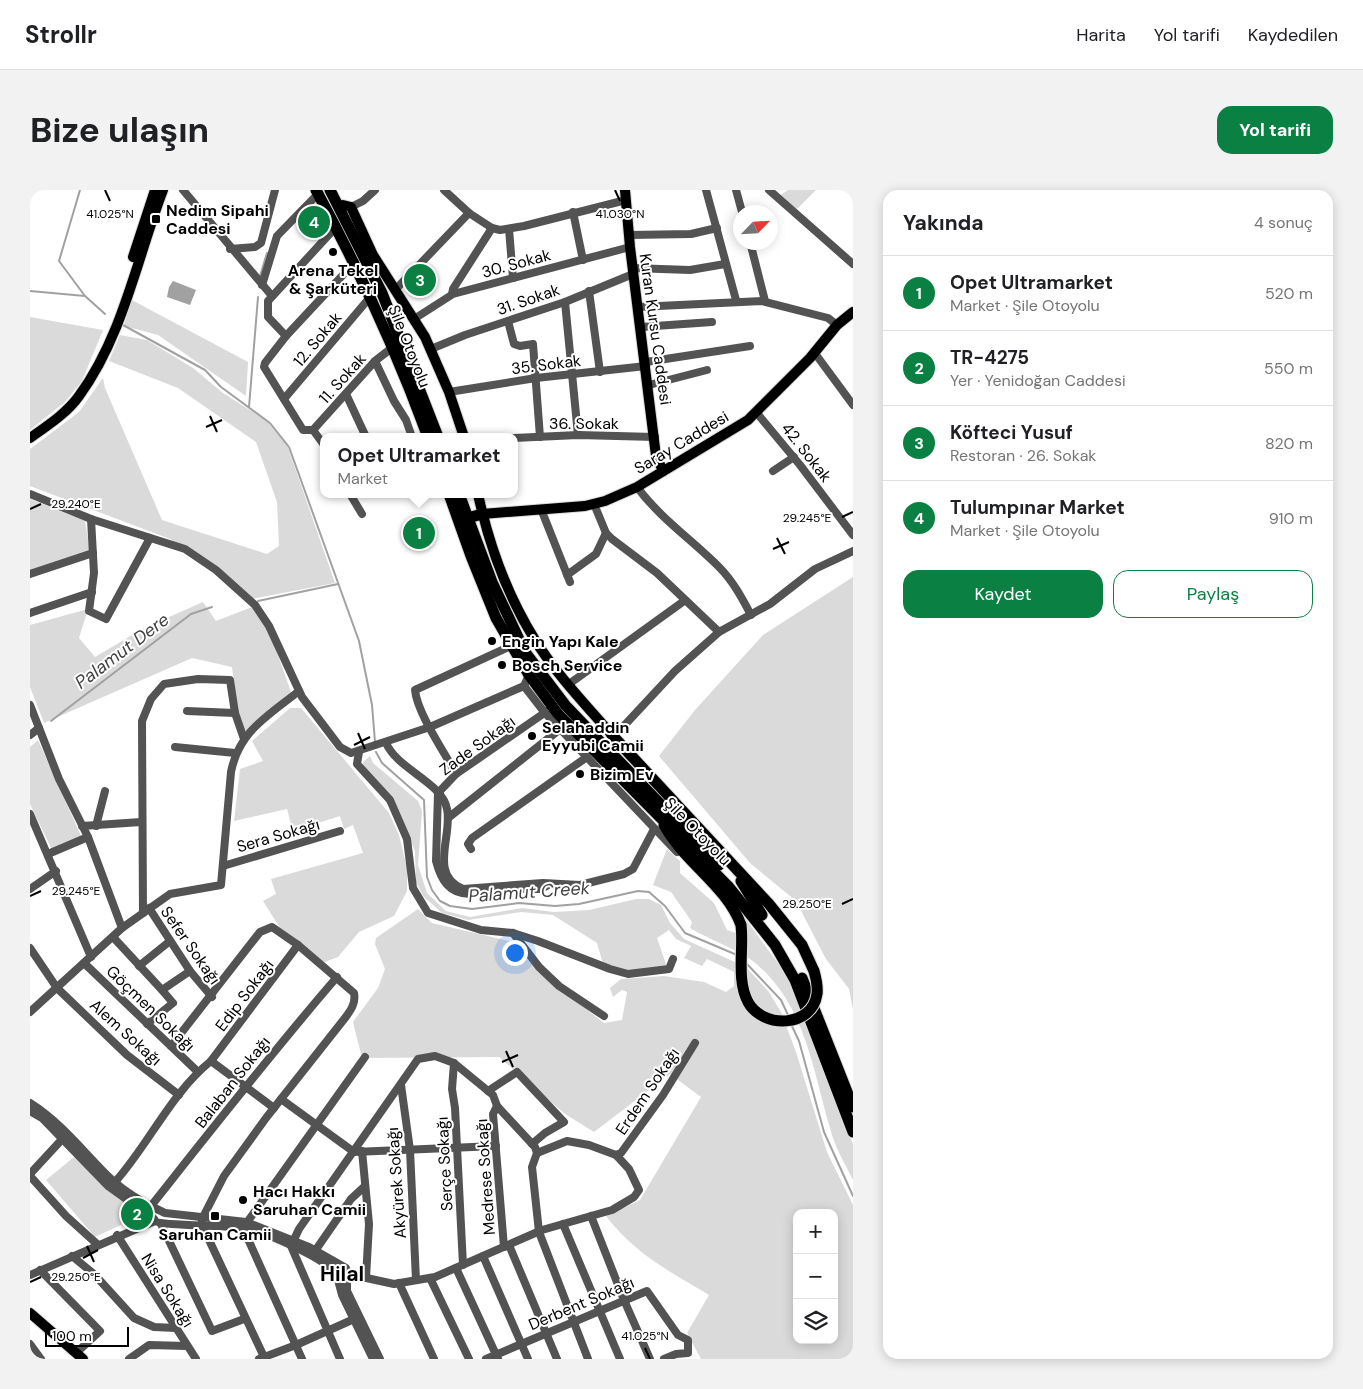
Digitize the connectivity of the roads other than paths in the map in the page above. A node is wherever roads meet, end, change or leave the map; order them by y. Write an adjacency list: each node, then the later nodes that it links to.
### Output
1 (155, 190): 49 (main road)
2 (163, 190): 49 (main road)
3 (183, 190): 24 (street)
4 (275, 190): 24 (street)
5 (330, 190): 36 (highway, Şile Otoyolu)
6 (336, 190): 15 (highway)
7 (375, 190): 15 (street)
8 (444, 190): 17 (street)
9 (706, 190): 20 (street)
10 (736, 190): 14 (street)
11 (769, 190): 29 (street)
12 (313, 193): 18 (highway, Şile Otoyolu); 32 (street)
13 (625, 195): 16 (street); 22 (main road, Kuran Kursu Caddesi)
14 (740, 205)
15 (347, 206): 33 (main road); 36 (highway)
16 (573, 212): 21 (street); 26 (street)
17 (469, 213): 19 (street); 33 (street)
18 (336, 227): 27 (highway, Şile Otoyolu); 37 (street)
19 (492, 228): 21 (street); 35 (street)
20 (717, 228): 22 (street); 28 (street)
21 (509, 229): 31 (street)
22 (629, 236): 23 (main road, Kuran Kursu Caddesi)
23 (630, 247): 26 (street, 30. Sokak); 30 (main road, Kuran Kursu Caddesi)
24 (230, 249): 32 (street)
25 (752, 250): 39 (street)
26 (583, 260): 31 (street, 30. Sokak)
27 (354, 262): 36 (highway, Şile Otoyolu); 48 (street)
28 (726, 264): 30 (street); 38 (street)
29 (853, 264)
30 (633, 271): 34 (street, 31. Sokak); 41 (main road, Kuran Kursu Caddesi)
31 (513, 278): 35 (street, 30. Sokak)
32 (262, 285): 37 (street)
33 (395, 290): 43 (main road)
34 (589, 291): 40 (street, 31. Sokak); 57 (street)
35 (452, 294): 43 (street, 30. Sokak)
36 (376, 295): 51 (highway, Şile Otoyolu); 63 (street, 12. Sokak); 70 (highway, Şile Otoyolu)
37 (272, 296): 48 (street)
38 (736, 300): 39 (street); 41 (street)
39 (766, 301): 46 (street)
40 (564, 302): 44 (street, 31. Sokak); 58 (street)
41 (638, 307): 47 (main road, Kuran Kursu Caddesi)
42 (853, 312): 46 (main road, Saray Caddesi)
43 (414, 319): 52 (main road)
44 (508, 321): 52 (street, 31. Sokak); 59 (street)
45 (712, 322): 47 (street)
46 (837, 325): 53 (main road, Saray Caddesi)
47 (641, 327): 55 (main road, Kuran Kursu Caddesi)
48 (286, 336): 63 (street)
49 (106, 346): 75 (main road)
50 (750, 346): 55 (street, 35. Sokak)
51 (393, 347): 54 (street, 11. Sokak); 69 (highway, Şile Otoyolu)
52 (431, 349): 61 (main road)
53 (814, 352): 64 (street); 65 (main road, Saray Caddesi)
54 (375, 361): 62 (street, 11. Sokak); 68 (street)
55 (646, 364): 57 (street, 35. Sokak); 60 (main road, Kuran Kursu Caddesi)
56 (707, 370): 60 (street)
57 (600, 372): 58 (street, 35. Sokak)
58 (573, 374): 59 (street, 35. Sokak); 72 (street)
59 (536, 378): 61 (street, 35. Sokak); 73 (street)
60 (649, 385): 74 (main road, Kuran Kursu Caddesi)
61 (449, 392): 71 (main road)
62 (346, 394): 66 (street, 11. Sokak); 67 (street)
63 (284, 399): 66 (street)
64 (853, 405)
65 (756, 412): 78 (street, 42. Sokak); 79 (main road, Saray Caddesi)
66 (313, 430): 77 (street)
67 (364, 433)
68 (411, 433)
69 (426, 433)
70 (436, 433)
71 (463, 433)
72 (578, 435): 73 (street, 36. Sokak); 74 (street, 36. Sokak)
73 (540, 437): 76 (street, 36. Sokak)
74 (654, 437): 79 (main road, Kuran Kursu Caddesi)
75 (30, 438)
76 (518, 438)
77 (320, 440)
78 (794, 457): 80 (street); 94 (street, 42. Sokak)
79 (663, 471): 81 (main road, Saray Caddesi)
80 (773, 471)
81 (637, 486): 87 (main road, Saray Caddesi); 102 (street)
82 (30, 494): 92 (street)
83 (352, 498): 89 (street)
84 (450, 498): 104 (highway, Şile Otoyolu)
85 (460, 498): 91 (highway, Şile Otoyolu)
86 (479, 498): 90 (main road)
87 (594, 504): 88 (main road, Saray Caddesi); 93 (street)
88 (541, 510): 90 (main road, Saray Caddesi); 93 (street)
89 (362, 514)
90 (482, 514): 91 (highway); 106 (main road)
91 (468, 518): 147 (highway, Şile Otoyolu)
92 (92, 519): 95 (street); 97 (street)
93 (606, 533): 100 (street)
94 (853, 535)
95 (150, 538): 99 (street); 108 (street)
96 (853, 550): 102 (street)
97 (93, 553): 98 (street); 99 (street)
98 (30, 574)
99 (92, 592): 101 (street)
100 (684, 601): 103 (street); 106 (street)
101 (30, 613)
102 (751, 615): 103 (street)
103 (719, 632): 117 (street)
104 (511, 646): 105 (highway, Şile Otoyolu); 114 (street)
105 (529, 675): 107 (street); 110 (highway, Şile Otoyolu)
106 (569, 684): 117 (main road)
107 (524, 686): 110 (street); 114 (street)
108 (299, 691): 118 (street); 121 (street)
109 (30, 705): 115 (street)
110 (549, 710): 113 (highway, Şile Otoyolu); 124 (street, Zade Sokağı)
111 (187, 711): 112 (street)
112 (235, 713): 118 (street); 132 (street)
113 (564, 725): 123 (street); 125 (highway, Şile Otoyolu); 131 (street)
114 (430, 727): 119 (street); 124 (street)
115 (39, 728): 116 (street); 133 (street)
116 (30, 735)
117 (612, 735): 141 (highway)
118 (244, 739): 122 (street)
119 (386, 743): 121 (street); 128 (street)
120 (175, 747): 122 (street)
121 (359, 752): 149 (street)
122 (235, 753): 142 (street)
123 (587, 757): 126 (street); 138 (street)
124 (456, 774): 128 (street, Zade Sokağı)
125 (624, 781): 126 (street); 129 (highway, Şile Otoyolu)
126 (611, 783): 135 (street)
127 (105, 791): 134 (street)
128 (438, 793): 131 (street); 144 (street, Zade Sokağı)
129 (657, 813): 141 (highway, bridge); 183 (highway, Şile Otoyolu)
130 (30, 814): 140 (street)
131 (448, 818): 144 (street)
132 (140, 822): 134 (street); 146 (street)
133 (82, 826): 134 (street); 137 (street)
134 (96, 826)
135 (654, 829): 139 (street); 144 (street)
136 (340, 831): 142 (street, Sera Sokağı)
137 (88, 836): 140 (street); 148 (street)
138 (471, 849)
139 (677, 852)
140 (48, 854): 143 (street)
141 (727, 858): 147 (highway)
142 (223, 866): 146 (street)
143 (56, 871): 145 (street); 154 (street)
144 (550, 884)
145 (31, 887)
146 (146, 910): 148 (street); 151 (street, Sefer Sokağı)
147 (762, 915): 179 (highway, Şile Otoyolu)
148 (122, 928): 150 (street)
149 (513, 933): 155 (street); 164 (street)
150 (112, 937): 154 (street); 157 (street)
151 (170, 941): 157 (street); 158 (street, Sefer Sokağı)
152 (298, 945): 159 (street); 162 (street); 169 (street, Edip Sokağı)
153 (30, 948): 160 (street, Alem Sokağı)
154 (92, 957): 156 (street)
155 (673, 959)
156 (84, 963): 160 (street); 165 (street, Göçmen Sokağı)
157 (139, 966): 161 (street)
158 (190, 971): 161 (street); 162 (street, Sefer Sokağı)
159 (337, 977): 173 (street, Balaban Sokağı); 176 (street)
160 (57, 988): 163 (street); 175 (street, Alem Sokağı)
161 (162, 990): 165 (street)
162 (212, 997): 167 (street)
163 (30, 1012)
164 (604, 1016)
165 (147, 1024): 167 (street, Göçmen Sokağı)
166 (695, 1043): 191 (street, Erdem Sokağı)
167 (171, 1046): 171 (street, Göçmen Sokağı)
168 (365, 1057): 182 (street)
169 (212, 1061): 171 (street, Edip Sokağı); 173 (street)
170 (454, 1063): 172 (street); 174 (street); 187 (street, Serçe Sokağı)
171 (198, 1072): 175 (street, Edip Sokağı)
172 (401, 1085): 188 (street, Akyürek Sokağı); 189 (street)
173 (246, 1088): 180 (street); 195 (street, Balaban Sokağı)
174 (488, 1091): 178 (street); 185 (street)
175 (179, 1095): 193 (street, Edip Sokağı)
176 (281, 1099): 180 (street); 182 (street)
177 (30, 1104): 184 (street)
178 (497, 1106): 185 (street); 186 (street, Medrese Sokağı)
179 (853, 1107)
180 (274, 1108): 199 (street)
181 (30, 1111): 184 (street)
182 (316, 1124): 189 (street); 201 (street)
183 (853, 1132)
184 (65, 1136): 192 (street); 193 (street); 198 (street)
185 (532, 1144): 190 (street)
186 (496, 1146): 187 (street); 206 (street, Medrese Sokağı)
187 (457, 1148): 188 (street); 210 (street, Serçe Sokağı)
188 (410, 1150): 189 (street); 217 (street, Akyürek Sokağı)
189 (358, 1152): 194 (street); 204 (street)
190 (537, 1154): 191 (street, Erdem Sokağı); 202 (street)
191 (616, 1155): 197 (street)
192 (30, 1175): 205 (street)
193 (115, 1182): 195 (street)
194 (364, 1187): 207 (street); 215 (street)
195 (151, 1206): 196 (street)
196 (164, 1213): 198 (street); 199 (street)
197 (591, 1216): 200 (street); 219 (street)
198 (158, 1222): 199 (street); 203 (street); 222 (street)
199 (202, 1222): 201 (street); 222 (street)
200 (563, 1224): 202 (street); 220 (street)
201 (245, 1225): 204 (street); 230 (street)
202 (539, 1232): 206 (street); 224 (street)
203 (117, 1235): 205 (street); 225 (street, Nisa Sokağı)
204 (292, 1243): 207 (street); 214 (street); 226 (street)
205 (97, 1244): 208 (street)
206 (506, 1246): 209 (street); 227 (street, Medrese Sokağı)
207 (315, 1251): 212 (street)
208 (72, 1256): 211 (street); 225 (street)
209 (483, 1256): 210 (street); 228 (street)
210 (460, 1266): 216 (street); 233 (street)
211 (40, 1270): 213 (street); 232 (street)
212 (346, 1273): 214 (street); 215 (street); 241 (street)
213 (30, 1275)
214 (336, 1275): 223 (street)
215 (366, 1278): 218 (street)
216 (430, 1278): 217 (street); 243 (street)
217 (416, 1280): 218 (street)
218 (399, 1283): 242 (street)
219 (624, 1300): 220 (street, Derbent Sokağı); 249 (street); 250 (street, Derbent Sokağı)
220 (599, 1311): 224 (street, Derbent Sokağı); 248 (street)
221 (30, 1313): 232 (main road)
222 (244, 1318): 234 (street)
223 (354, 1319): 226 (street); 240 (street)
224 (573, 1322): 227 (street, Derbent Sokağı); 247 (street)
225 (176, 1328): 231 (street, Nisa Sokağı)
226 (327, 1332): 230 (street); 239 (street)
227 (545, 1334): 228 (street, Derbent Sokağı); 246 (street, Medrese Sokağı)
228 (522, 1343): 233 (street, Derbent Sokağı); 245 (street)
229 (30, 1344): 235 (street)
230 (296, 1345): 234 (street); 238 (street)
231 (187, 1346): 236 (street); 237 (street, Nisa Sokağı)
232 (79, 1357)
233 (497, 1357): 244 (street, Derbent Sokağı)
234 (262, 1358)
235 (41, 1359)
236 (129, 1359)
237 (196, 1359)
238 (302, 1359)
239 (340, 1359)
240 (373, 1359)
241 (380, 1359)
242 (434, 1359)
243 (468, 1359)
244 (486, 1359)
245 (528, 1359)
246 (557, 1359)
247 (588, 1359)
248 (620, 1359)
249 (650, 1359)
250 (664, 1359)

